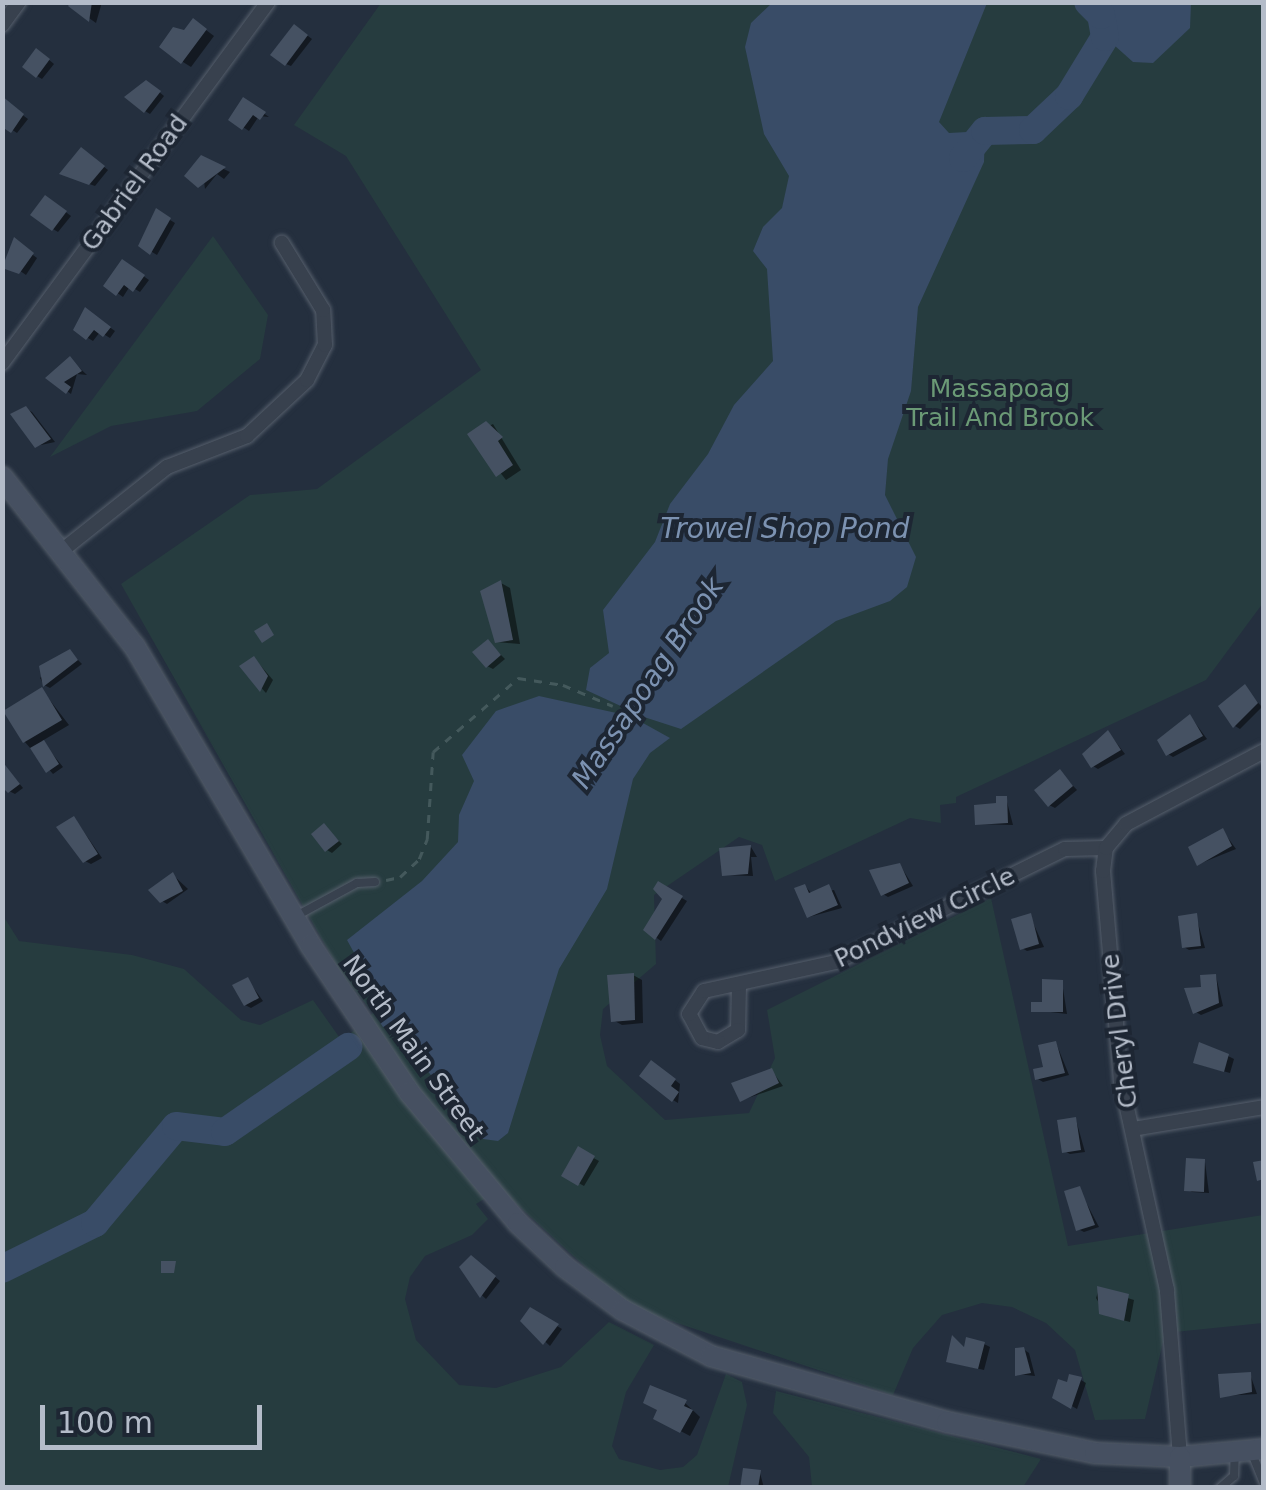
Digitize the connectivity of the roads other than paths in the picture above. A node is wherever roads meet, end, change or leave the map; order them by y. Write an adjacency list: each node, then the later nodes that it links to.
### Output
1 (20, 2): 3 (street)
2 (268, 2): 5 (street, Gabriel Road)
3 (2, 25)
4 (282, 244): 7 (street)
5 (2, 363)
6 (2, 477): 7 (main road, North Main Street)
7 (64, 549): 11 (main road, North Main Street)
8 (1264, 751): 9 (street)
9 (1106, 848): 12 (street, Pondview Circle); 14 (street, Cheryl Drive)
10 (375, 882): 11 (lane)
11 (294, 917): 16 (main road, North Main Street)
12 (740, 984): 12 (street, Pondview Circle)
13 (1264, 1107): 14 (street)
14 (1133, 1129): 16 (street, Cheryl Drive)
15 (1250, 1451): 16 (main road, North Main Street); 17 (lane); 19 (lane)
16 (1180, 1457): 18 (main road)
17 (1264, 1483)
18 (1180, 1488)
19 (1220, 1488)

